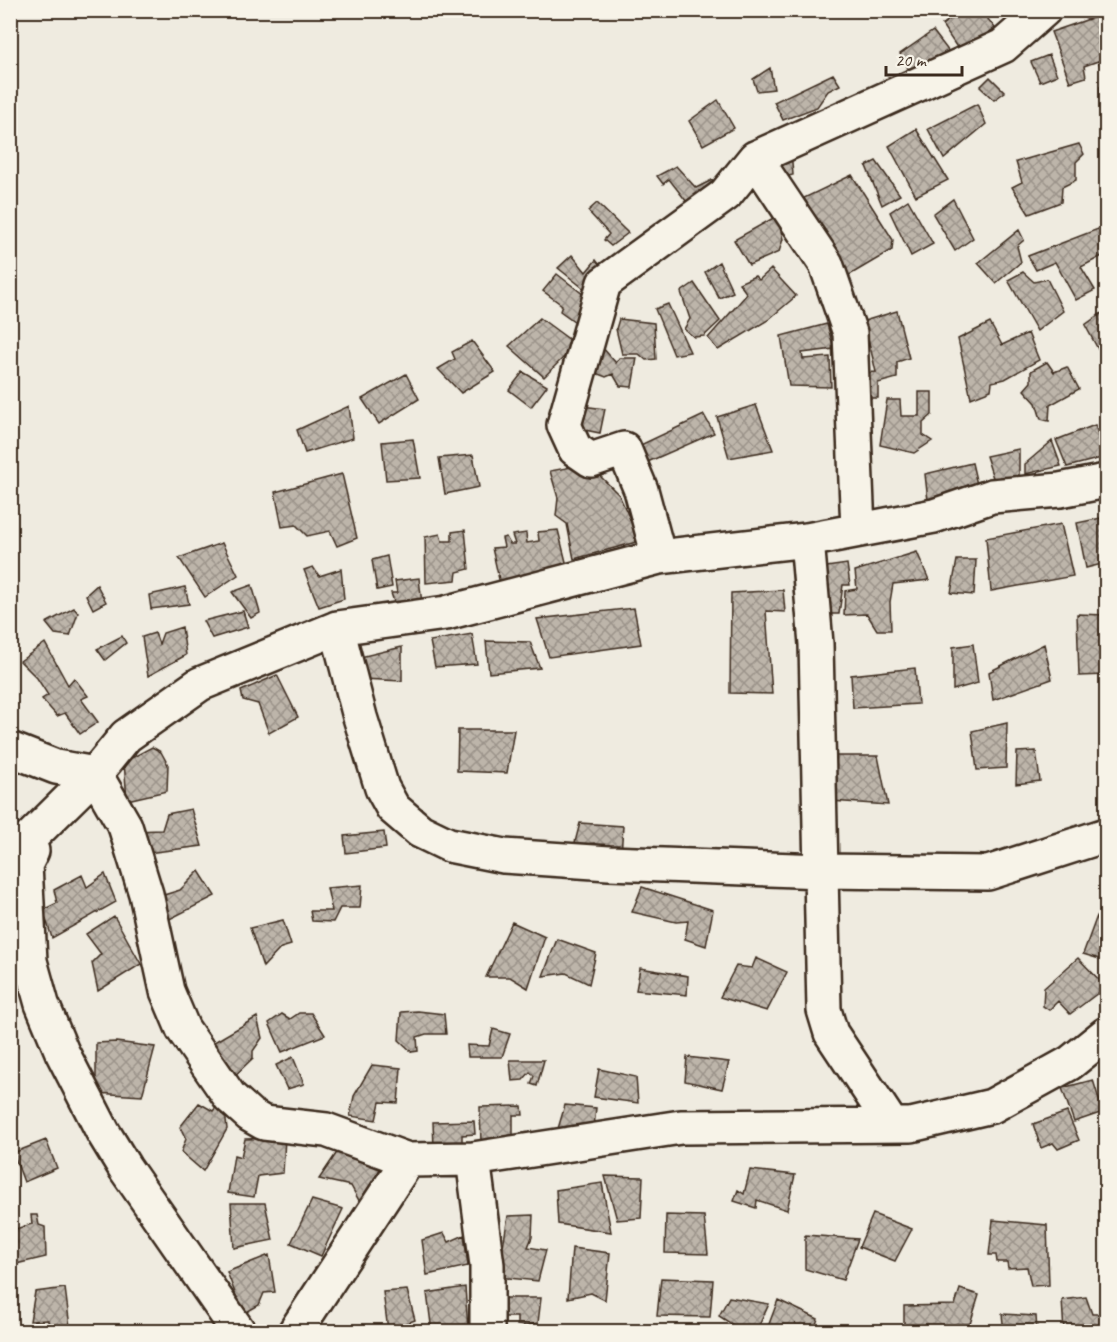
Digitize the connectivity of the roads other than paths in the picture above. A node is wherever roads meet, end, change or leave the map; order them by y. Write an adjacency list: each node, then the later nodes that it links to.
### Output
1 (1044, 10): 2 (street)
2 (755, 158): 4 (street); 6 (street)
3 (1107, 481): 4 (street)
4 (858, 530): 5 (street)
5 (807, 540): 6 (street); 12 (street)
6 (659, 557): 7 (street)
7 (337, 628): 9 (street); 12 (street)
8 (10, 749): 9 (street)
9 (95, 774): 10 (street); 17 (street)
10 (46, 823): 13 (street); 18 (street)
11 (1107, 835): 12 (street)
12 (822, 871): 15 (street)
13 (10, 878)
14 (1107, 1034): 15 (street)
15 (911, 1125): 16 (street)
16 (473, 1159): 17 (street); 20 (street)
17 (408, 1160): 19 (street)
18 (238, 1332)
19 (295, 1332)
20 (487, 1332)

